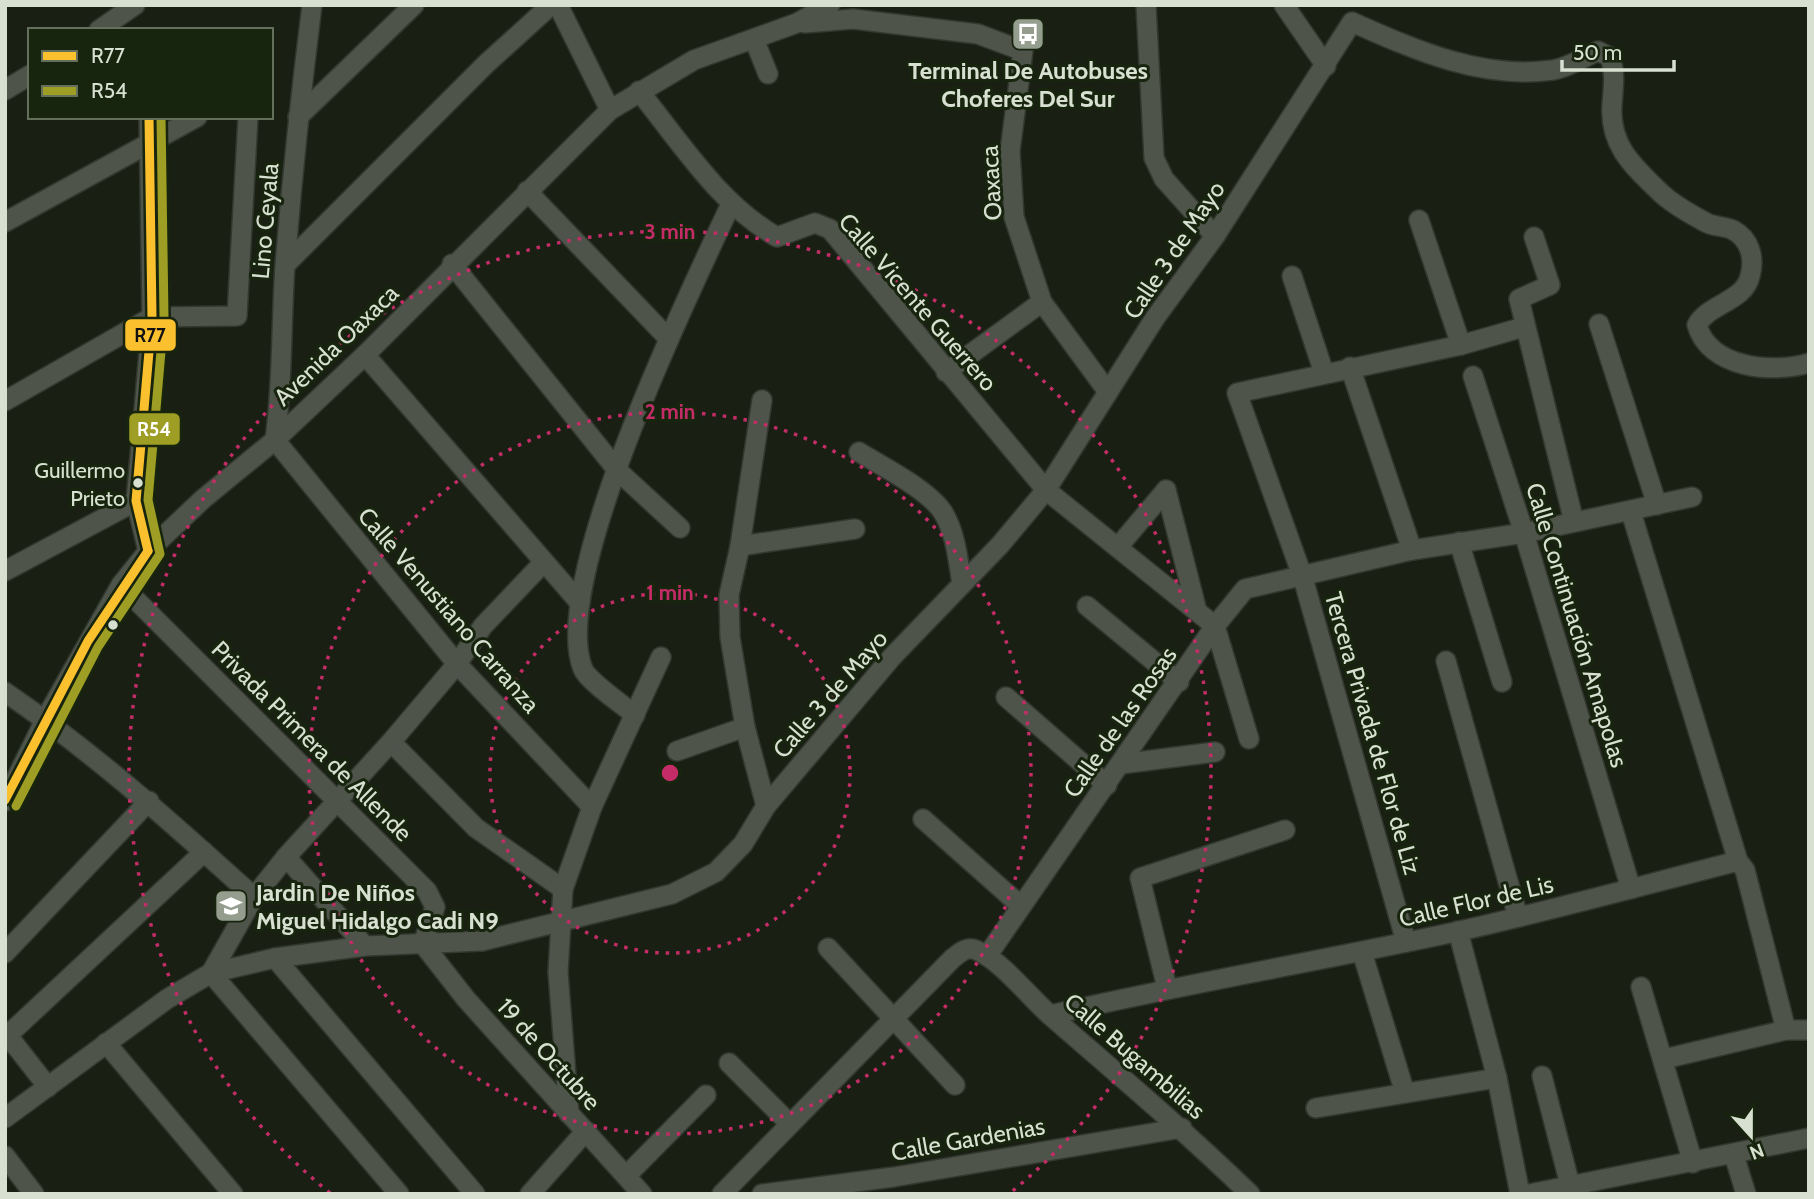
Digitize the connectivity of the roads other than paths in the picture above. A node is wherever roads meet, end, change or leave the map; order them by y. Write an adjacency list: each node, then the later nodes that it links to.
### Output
1 (312, 5): 19 (street, Lino Ceyala)
2 (414, 5): 19 (street)
3 (551, 5): 30 (street)
4 (558, 5): 18 (street)
5 (830, 5): 9 (street)
6 (1146, 5): 28 (street)
7 (1284, 5): 13 (street)
8 (128, 7): 10 (street); 11 (street)
9 (797, 23): 12 (street, Avenida Oaxaca); 33 (street, Oaxaca)
10 (102, 28)
11 (133, 28)
12 (754, 39): 14 (street); 17 (street, Avenida Oaxaca)
13 (1326, 66): 28 (street, Calle 3 de Mayo); 40 (street, Calle 3 de Mayo)
14 (768, 74)
15 (28, 76): 16 (street)
16 (5, 90)
17 (639, 91): 18 (street, Avenida Oaxaca); 25 (street)
18 (610, 110): 24 (street, Avenida Oaxaca)
19 (298, 117): 30 (street, Lino Ceyala)
20 (149, 119): 23 (street)
21 (193, 119): 23 (street)
22 (248, 119): 34 (street)
23 (152, 141): 27 (street); 34 (street)
24 (527, 191): 31 (street, Avenida Oaxaca); 37 (street)
25 (731, 204): 37 (street); 42 (street, Calle Vicente Guerrero)
26 (1419, 220): 38 (street)
27 (5, 222)
28 (1214, 236): 45 (street, Calle 3 de Mayo)
29 (1534, 237): 36 (street)
30 (286, 264): 48 (street, Lino Ceyala)
31 (452, 264): 39 (street, Avenida Oaxaca); 50 (street)
32 (1292, 276): 43 (street)
33 (1042, 302): 42 (street); 45 (street, Oaxaca)
34 (152, 317): 47 (street); 53 (street)
35 (1599, 324): 54 (street)
36 (1524, 327): 38 (street); 56 (street)
37 (668, 338): 50 (street)
38 (1461, 345): 41 (street)
39 (365, 355): 48 (street, Avenida Oaxaca); 65 (street)
40 (1809, 363)
41 (1350, 367): 43 (street); 63 (street)
42 (946, 372): 51 (street, Calle Vicente Guerrero)
43 (1324, 373): 67 (street, Tercera Privada de Flor de Liz)
44 (1473, 376): 59 (street, Calle Continuación Amapolas)
45 (1108, 392): 51 (street, Calle 3 de Mayo)
46 (762, 400): 61 (street)
47 (5, 401)
48 (275, 440): 64 (street, Avenida Oaxaca); 76 (street, Calle Venustiano Carranza)
49 (859, 452): 68 (street)
50 (618, 471): 57 (street); 70 (street)
51 (1046, 490): 62 (street, Calle Vicente Guerrero); 68 (street, Calle 3 de Mayo)
52 (1692, 497): 54 (street, Calle de las Rosas)
53 (135, 501): 64 (street); 66 (street)
54 (1657, 505): 55 (street, Calle de las Rosas)
55 (1631, 512): 56 (street, Calle de las Rosas); 99 (street)
56 (1574, 522): 59 (street, Calle de las Rosas)
57 (680, 528)
58 (855, 529): 61 (street)
59 (1524, 533): 60 (street, Calle de las Rosas); 100 (street, Calle Continuación Amapolas)
60 (1459, 542): 63 (street, Calle de las Rosas); 78 (street)
61 (740, 546): 83 (street)
62 (1118, 547): 72 (street, Calle Vicente Guerrero); 72 (street)
63 (1412, 550): 67 (street, Calle de las Rosas)
64 (148, 551): 69 (street, Avenida Oaxaca)
65 (544, 563): 70 (street); 76 (street)
66 (5, 571)
67 (1303, 578): 73 (street, Calle de las Rosas); 107 (street, Tercera Privada de Flor de Liz)
68 (962, 584): 93 (street, Calle 3 de Mayo)
69 (121, 585): 82 (street, Avenida Oaxaca); 91 (street, Privada Primera de Allende)
70 (580, 603): 81 (street)
71 (1087, 607): 77 (street)
72 (1197, 611): 73 (street, Calle Vicente Guerrero)
73 (1215, 625): 77 (street, Calle de las Rosas); 84 (street)
74 (661, 657): 81 (street)
75 (1446, 661): 104 (street)
76 (457, 664): 85 (street); 94 (street, Calle Venustiano Carranza)
77 (1179, 681): 88 (street, Calle de las Rosas)
78 (1502, 682)
79 (5, 692): 82 (street)
80 (1006, 697): 89 (street)
81 (635, 715): 94 (street)
82 (46, 718): 90 (street); 92 (street, Avenida Oaxaca)
83 (745, 727): 86 (street); 93 (street)
84 (1250, 738)
85 (391, 742): 91 (street); 101 (street)
86 (677, 751)
87 (1215, 752): 88 (street)
88 (1121, 764): 89 (street, Calle de las Rosas)
89 (1107, 785): 103 (street, Calle de las Rosas)
90 (149, 801): 97 (street); 112 (street)
91 (337, 801): 98 (street); 108 (street, Privada Primera de Allende)
92 (5, 802)
93 (766, 806): 105 (street, Calle 3 de Mayo)
94 (592, 807): 101 (street)
95 (923, 819): 103 (street)
96 (1285, 830): 117 (street)
97 (204, 852): 102 (street); 122 (street)
98 (286, 857): 102 (street); 109 (street)
99 (1738, 861): 100 (street, Calle Flor de Lis); 120 (street)
100 (1631, 888): 104 (street, Calle Flor de Lis)
101 (563, 889): 105 (street)
102 (254, 897): 115 (street)
103 (1021, 905): 113 (street, Calle de las Rosas)
104 (1518, 917): 106 (street, Calle Flor de Lis)
105 (560, 923): 108 (street, Calle 3 de Mayo); 133 (street)
106 (1458, 931): 107 (street, Calle Flor de Lis); 127 (street)
107 (1406, 942): 111 (street, Calle Flor de Lis)
108 (423, 944): 109 (street, Calle 3 de Mayo); 133 (street, 19 de Octubre)
109 (365, 946): 114 (street, Calle 3 de Mayo)
110 (828, 948): 119 (street)
111 (1362, 951): 117 (street, Calle Flor de Lis); 130 (street)
112 (5, 953)
113 (987, 956): 118 (street, Calle Bugambilias); 119 (street)
114 (275, 958): 115 (street, Calle 3 de Mayo); 147 (street)
115 (211, 973): 123 (street, Calle 3 de Mayo); 146 (street)
116 (1641, 987): 124 (street)
117 (1167, 988): 118 (street, Calle Flor de Lis)
118 (1050, 1015): 136 (street, Calle Bugambilias)
119 (894, 1019): 128 (street); 135 (street)
120 (1786, 1030): 121 (street); 124 (street)
121 (1809, 1030)
122 (7, 1033): 129 (street)
123 (106, 1043): 129 (street, Calle 3 de Mayo); 145 (street)
124 (1664, 1059): 141 (street)
125 (729, 1063): 135 (street)
126 (1542, 1076): 143 (street)
127 (1497, 1078): 130 (street); 153 (street)
128 (955, 1085)
129 (48, 1087): 134 (street, Calle 3 de Mayo)
130 (1405, 1093): 132 (street)
131 (706, 1095): 142 (street)
132 (1316, 1108)
133 (569, 1114): 137 (street, 19 de Octubre)
134 (5, 1118)
135 (790, 1124): 150 (street)
136 (1182, 1128): 151 (street, Calle Gardenias); 152 (street, Calle Bugambilias)
137 (586, 1131): 142 (street, 19 de Octubre); 148 (street)
138 (1809, 1138): 139 (street)
139 (1734, 1155): 141 (street); 155 (street)
140 (5, 1156): 144 (street)
141 (1693, 1163): 143 (street)
142 (626, 1176): 149 (street, 19 de Octubre)
143 (1570, 1185): 154 (street)
144 (34, 1194)
145 (233, 1194)
146 (399, 1194)
147 (475, 1194)
148 (530, 1194)
149 (642, 1194)
150 (722, 1194)
151 (762, 1194)
152 (1250, 1194)
153 (1520, 1194)
154 (1529, 1194)
155 (1746, 1194)

